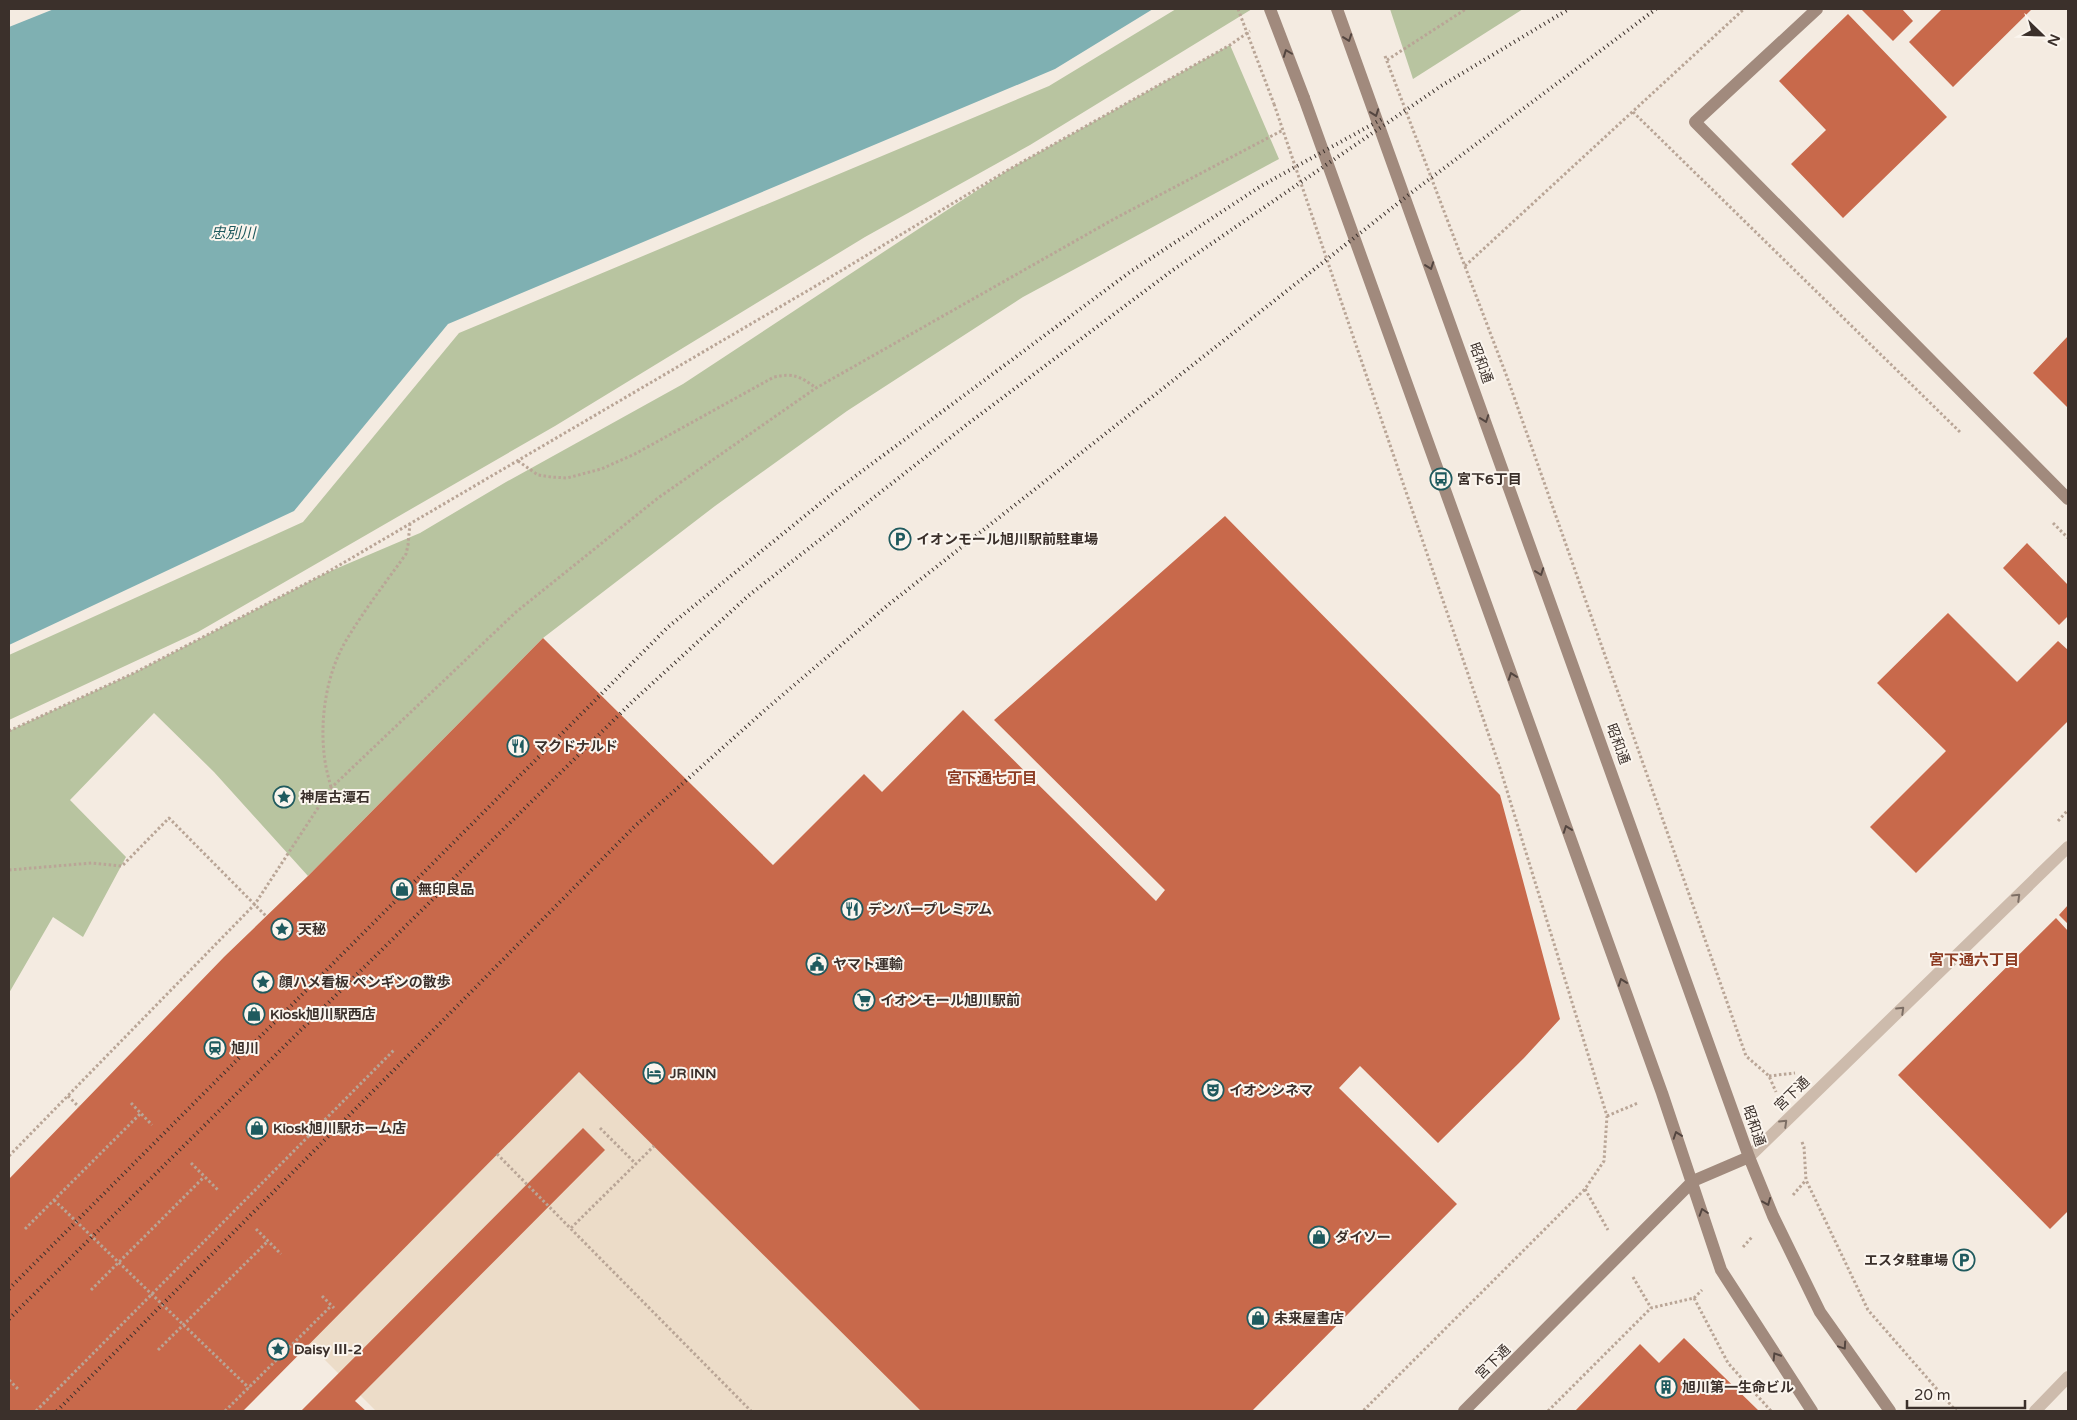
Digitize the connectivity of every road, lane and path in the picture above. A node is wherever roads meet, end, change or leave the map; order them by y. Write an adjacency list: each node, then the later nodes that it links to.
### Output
1 (1238, 9): 11 (path, bridge)
2 (1270, 9): 43 (street, one-way to 2, bridge)
3 (1337, 9): 38 (street, 昭和通, one-way to 38)
4 (1466, 9): 9 (path)
5 (1744, 9): 10 (path)
6 (1818, 9): 16 (street)
7 (1253, 29): 15 (path)
8 (1383, 50): 9 (path)
9 (1387, 60): 12 (path)
10 (1633, 112): 12 (path); 14 (path)
11 (1283, 130): 13 (path); 67 (path)
12 (1465, 266): 27 (path)
13 (816, 388): 15 (path); 21 (path)
14 (1961, 433)
15 (518, 461): 18 (path)
16 (2068, 499)
17 (2047, 517): 19 (path)
18 (410, 523): 20 (path); 21 (path)
19 (2068, 538)
20 (9, 731)
21 (331, 788): 24 (path)
22 (2068, 847): 38 (street, 宮下通, one-way to 22)
23 (9, 870): 24 (path)
24 (255, 904): 25 (path); 28 (path)
25 (266, 916)
26 (395, 1049): 55 (path)
27 (1769, 1076)
28 (68, 1096): 30 (path); 37 (path)
29 (130, 1103): 31 (path)
30 (79, 1107)
31 (140, 1113): 32 (path); 45 (path)
32 (152, 1125)
33 (600, 1128): 40 (path)
34 (654, 1146): 40 (path)
35 (1804, 1147): 42 (path)
36 (497, 1154): 47 (path)
37 (9, 1156)
38 (1749, 1157): 43 (street, 宮下通); 46 (street, 昭和通, one-way to 46)
39 (191, 1163): 41 (path)
40 (636, 1164): 47 (path)
41 (204, 1177): 44 (path); 52 (path)
42 (1806, 1180): 46 (path); 73 (path)
43 (1693, 1181): 53 (street, one-way to 43); 68 (street, 宮下通)
44 (219, 1191)
45 (54, 1200): 48 (path); 52 (path)
46 (1773, 1216): 53 (path); 72 (street, 昭和通, one-way to 72)
47 (571, 1228): 66 (path)
48 (25, 1229)
49 (256, 1229): 50 (path)
50 (268, 1241): 51 (path); 58 (path)
51 (281, 1254)
52 (118, 1262): 54 (path); 55 (path)
53 (1721, 1270): 57 (path); 71 (street, one-way to 53)
54 (91, 1290)
55 (152, 1294): 58 (path); 64 (path)
56 (322, 1296): 62 (path)
57 (1694, 1298): 69 (path); 70 (path)
58 (183, 1324): 59 (path); 62 (path)
59 (158, 1350)
60 (2068, 1377): 74 (street)
61 (9, 1380): 63 (path)
62 (249, 1388): 65 (path)
63 (19, 1390)
64 (36, 1411)
65 (226, 1411)
66 (751, 1411)
67 (1364, 1411)
68 (1464, 1411)
69 (1548, 1411)
70 (1771, 1411)
71 (1812, 1411)
72 (1890, 1411)
73 (1956, 1411)
74 (2035, 1411)

